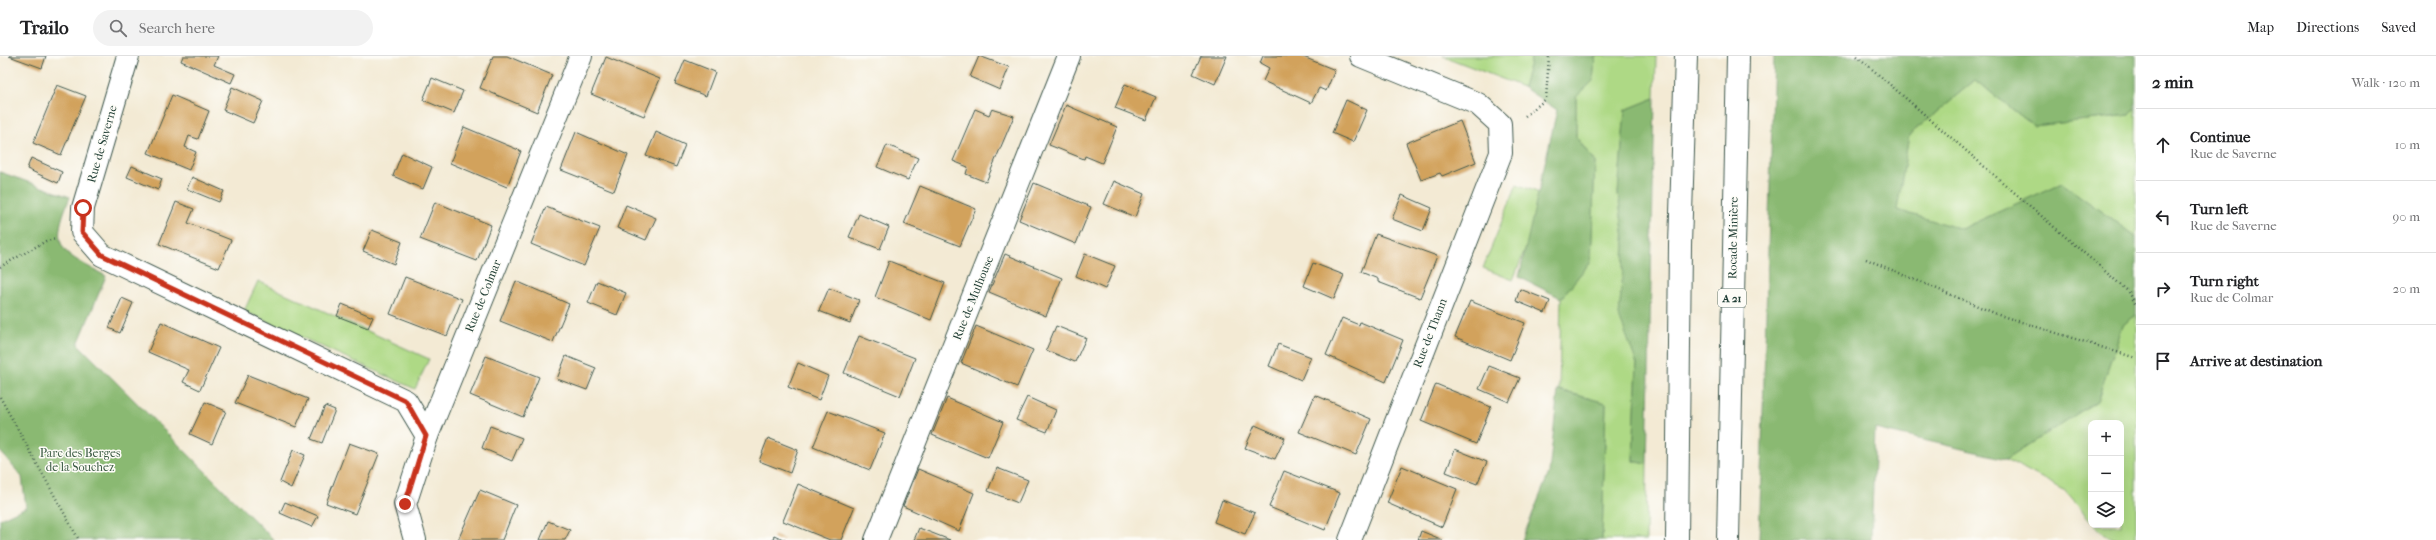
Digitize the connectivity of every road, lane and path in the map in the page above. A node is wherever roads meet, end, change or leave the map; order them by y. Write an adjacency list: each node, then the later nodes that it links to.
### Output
1 (128, 56): 10 (main road, Rue de Saverne)
2 (580, 56): 16 (main road, Rue de Colmar)
3 (1070, 56): 19 (main road, Rue de Mulhouse)
4 (1361, 56): 9 (main road)
5 (1549, 56): 9 (path)
6 (1686, 56): 21 (main road)
7 (1738, 56): 22 (main road, Rocade Minière / A 21)
8 (1857, 56): 13 (path)
9 (1500, 124): 20 (main road, Rue de Thann)
10 (82, 232): 12 (path); 16 (main road)
11 (1866, 259): 14 (path)
12 (0, 267)
13 (2136, 305)
14 (2136, 358)
15 (0, 397): 17 (path)
16 (426, 436): 18 (main road, Rue de Colmar)
17 (79, 540)
18 (415, 540)
19 (876, 540)
20 (1350, 540)
21 (1677, 540)
22 (1728, 540)

